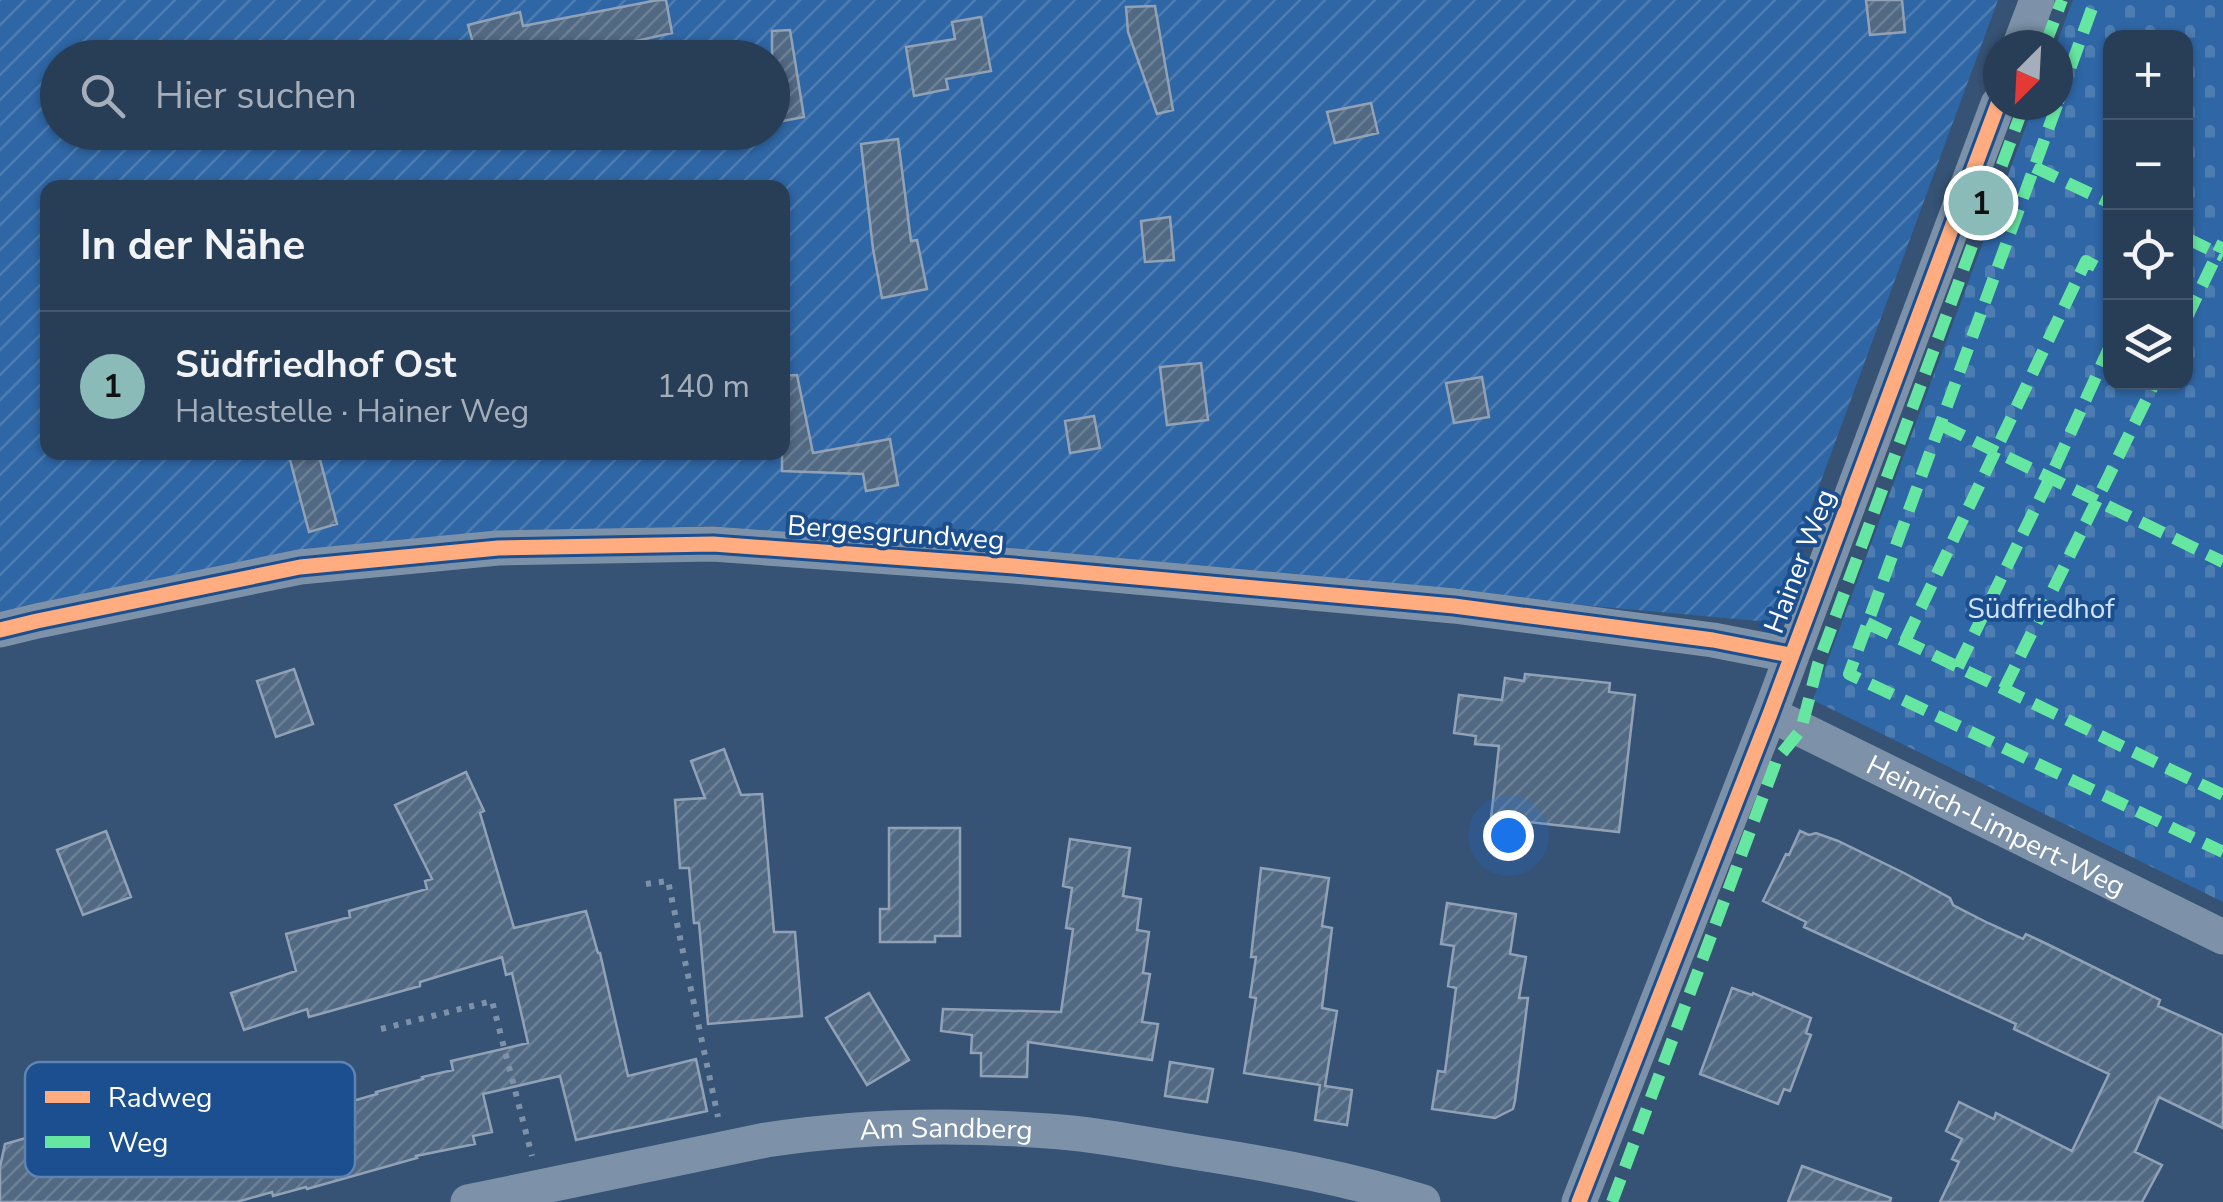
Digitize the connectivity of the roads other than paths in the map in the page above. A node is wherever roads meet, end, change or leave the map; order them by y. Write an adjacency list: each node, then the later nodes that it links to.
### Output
1 (2037, 0): 2 (street)
2 (2026, 30)
3 (1992, 120): 5 (street, Hainer Weg)
4 (0, 630): 5 (street, Bergesgrundweg)
5 (1790, 655): 6 (street, Hainer Weg)
6 (1770, 714): 7 (street, Heinrich-Limpert-Weg); 10 (street, Hainer Weg)
7 (2223, 937)
8 (468, 1202): 9 (street, Am Sandberg)
9 (1423, 1202)
10 (1579, 1202)

